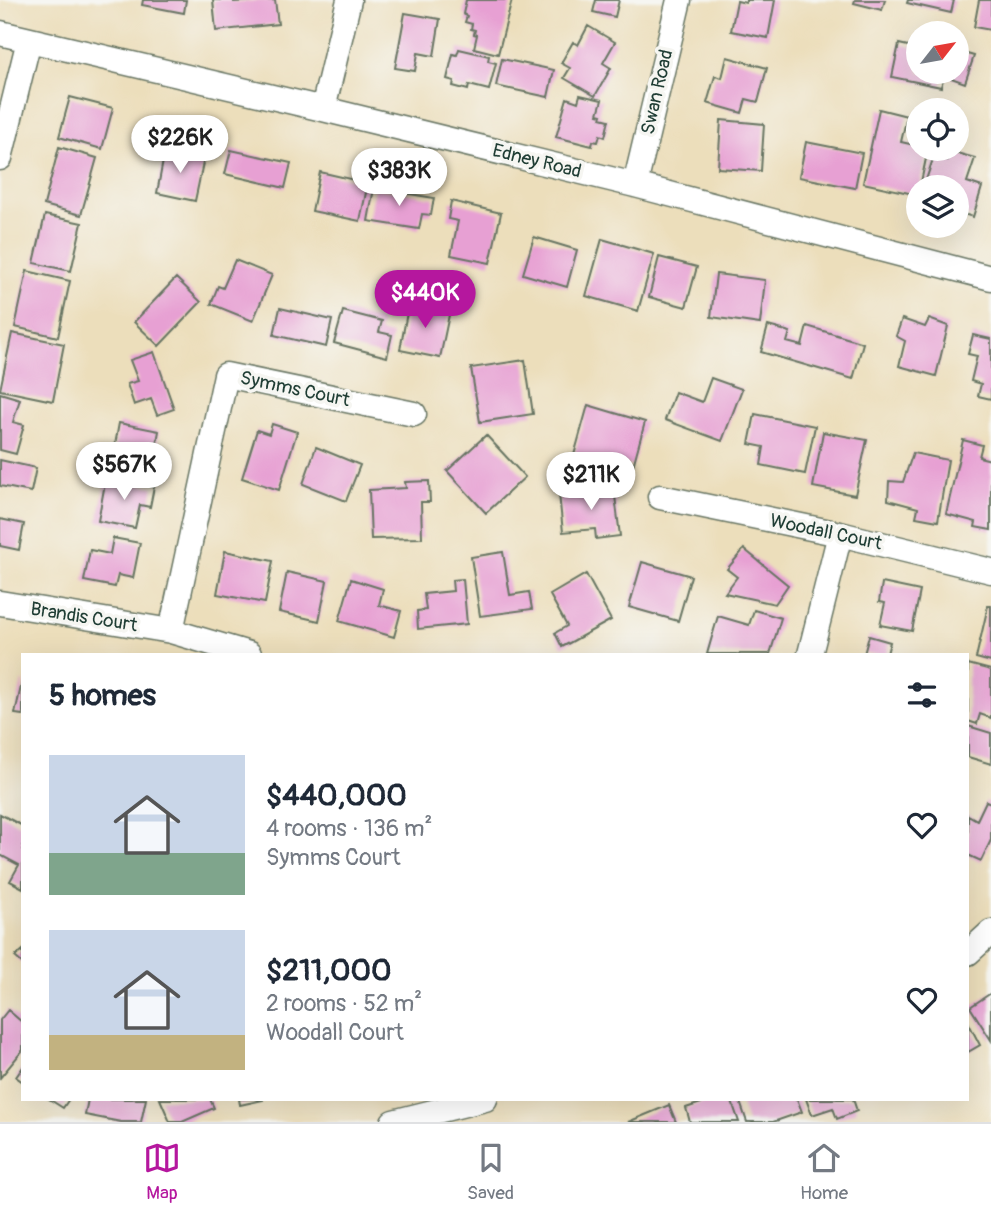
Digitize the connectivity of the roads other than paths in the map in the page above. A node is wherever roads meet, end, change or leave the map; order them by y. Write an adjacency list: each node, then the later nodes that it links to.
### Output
1 (349, 0): 5 (street)
2 (679, 0): 7 (street, Swan Road)
3 (0, 33): 4 (street, Edney Road)
4 (29, 40): 5 (street, Edney Road); 6 (street)
5 (323, 109): 7 (street, Edney Road)
6 (0, 158)
7 (635, 185): 8 (street, Edney Road)
8 (991, 278)
9 (414, 414): 14 (street, Symms Court)
10 (660, 497): 11 (street, Woodall Court)
11 (840, 534): 12 (street, Woodall Court); 16 (street)
12 (991, 570)
13 (0, 603): 14 (street, Brandis Court)
14 (171, 631): 15 (street, Brandis Court)
15 (246, 653)
16 (810, 653)
17 (991, 932): 18 (street)
18 (969, 952)
19 (477, 1101): 20 (street)
20 (394, 1122)

